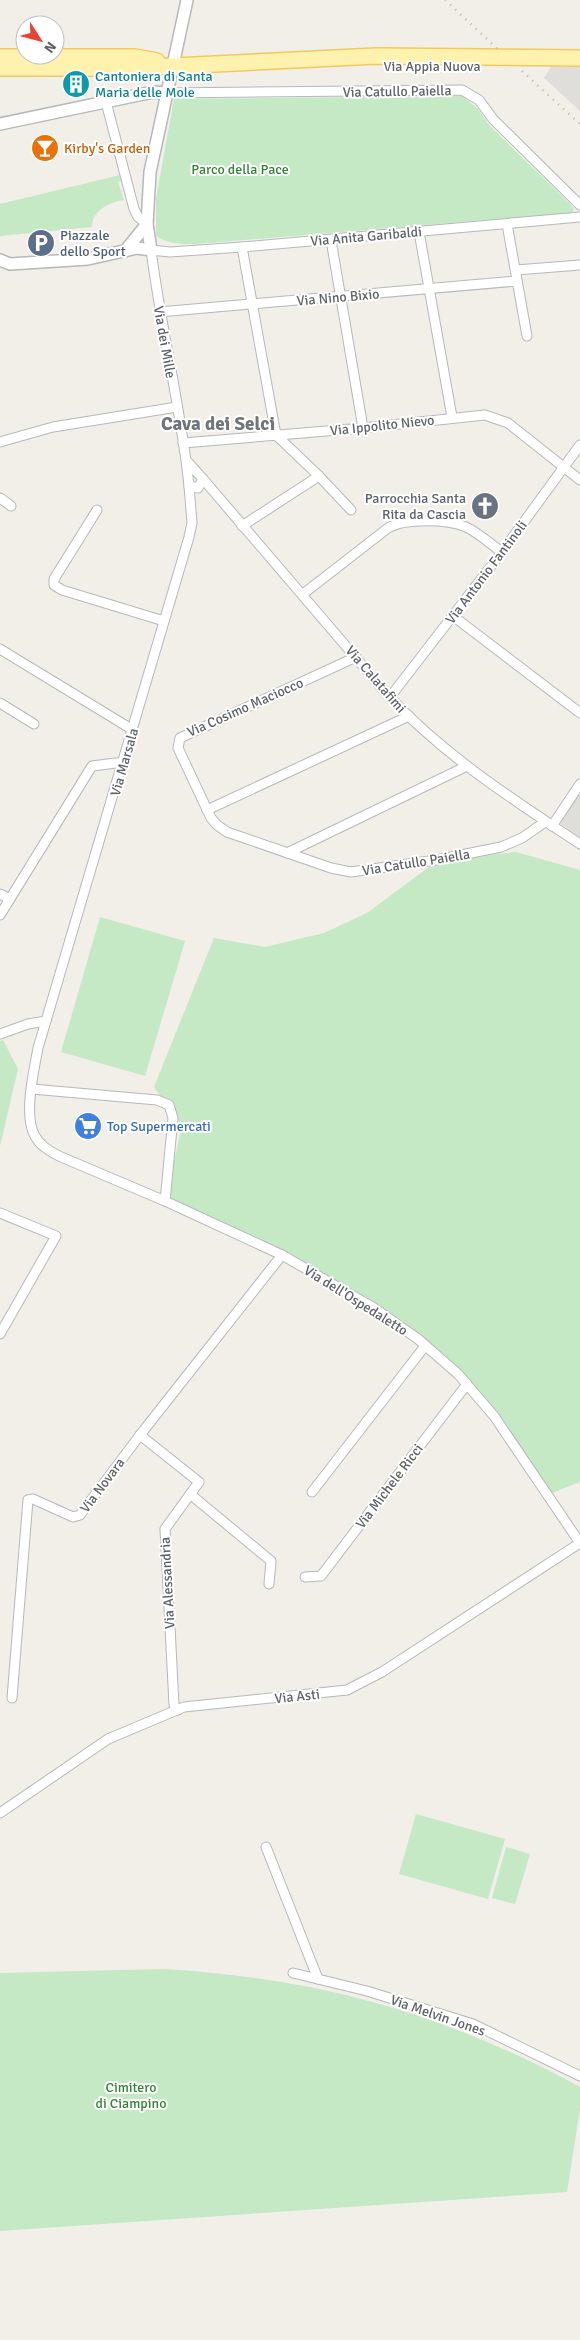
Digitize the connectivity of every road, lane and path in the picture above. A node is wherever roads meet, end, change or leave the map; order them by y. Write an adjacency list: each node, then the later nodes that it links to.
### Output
1 (187, 0): 5 (street, Via dei Mille)
2 (0, 57): 5 (main road, Via Appia Nuova)
3 (580, 58): 4 (main road, Via Appia Nuova)
4 (285, 60): 5 (main road, Via Appia Nuova); 6 (main road, Via Appia Nuova)
5 (173, 65): 7 (main road, Via Appia Nuova); 8 (street); 9 (street, Via dei Mille)
6 (580, 67)
7 (0, 68)
8 (153, 92): 9 (street); 10 (street)
9 (166, 93): 12 (street, Via Catullo Paiella); 14 (street, Via dei Mille)
10 (106, 102): 11 (street); 14 (street, Via dei Mille)
11 (0, 124)
12 (580, 205)
13 (580, 217): 15 (street, Via Anita Garibaldi)
14 (147, 224): 19 (street, Via dei Mille); 20 (street)
15 (507, 224): 16 (street, Via Anita Garibaldi); 23 (street)
16 (419, 232): 17 (street, Via Anita Garibaldi); 25 (street)
17 (331, 240): 18 (street, Via Anita Garibaldi); 26 (street)
18 (242, 247): 19 (street, Via Anita Garibaldi); 27 (street)
19 (151, 250): 20 (street); 28 (street, Via dei Mille)
20 (125, 251): 21 (street)
21 (0, 260)
22 (580, 265): 23 (street)
23 (516, 270): 24 (street)
24 (517, 280): 25 (street, Via Nino Bixio); 29 (street)
25 (429, 288): 26 (street, Via Nino Bixio); 31 (street)
26 (340, 296): 27 (street, Via Nino Bixio); 32 (street)
27 (251, 304): 28 (street, Via Nino Bixio); 33 (street)
28 (159, 312): 30 (street, Via dei Mille)
29 (527, 336)
30 (177, 407): 34 (street); 35 (street, Via dei Mille)
31 (452, 417): 32 (street, Via Ippolito Nievo); 38 (street, Via Ippolito Nievo)
32 (363, 428): 33 (street, Via Ippolito Nievo)
33 (276, 435): 35 (street, Via Ippolito Nievo); 39 (street)
34 (0, 442)
35 (183, 443): 37 (street, Via dei Mille)
36 (580, 445): 38 (street, Via Antonio Fantinoli)
37 (186, 460): 40 (street); 42 (street, Via dei Mille)
38 (564, 468): 41 (street, Via Ippolito Nievo); 48 (street, Via Antonio Fantinoli)
39 (319, 476): 46 (street); 47 (street)
40 (203, 479): 42 (street); 47 (street, Via Calatafimi)
41 (580, 480)
42 (194, 487): 51 (street, Via Marsala)
43 (0, 498): 44 (street)
44 (11, 506)
45 (97, 510): 51 (street)
46 (351, 510)
47 (242, 526): 49 (street, Via Calatafimi)
48 (502, 552): 49 (street); 50 (street, Via Antonio Fantinoli)
49 (303, 594): 53 (street, Via Calatafimi)
50 (453, 616): 54 (street, Via Antonio Fantinoli); 56 (street)
51 (164, 621): 59 (street, Via Marsala)
52 (0, 649): 59 (street)
53 (356, 657): 54 (street, Via Calatafimi); 63 (street, Via Cosimo Maciocco)
54 (390, 697): 57 (street, Via Calatafimi)
55 (0, 703): 58 (street)
56 (580, 713)
57 (409, 716): 61 (street, Via Calatafimi); 63 (street)
58 (34, 724)
59 (133, 730): 60 (street, Via Marsala)
60 (124, 762): 68 (street); 70 (street, Via Marsala)
61 (467, 766): 64 (street, Via Calatafimi); 66 (street)
62 (580, 784): 64 (street, Via Catullo Paiella)
63 (207, 810): 66 (street, Via Catullo Paiella)
64 (549, 824): 65 (street, Via Calatafimi); 66 (street, Via Catullo Paiella)
65 (580, 844)
66 (287, 852)
67 (0, 894): 68 (street)
68 (10, 900): 69 (street)
69 (0, 915)
70 (46, 1020): 71 (street); 72 (street, Via dell'Ospedaletto)
71 (0, 1034)
72 (32, 1089): 73 (street, Via dell'Ospedaletto); 73 (street)
73 (165, 1201): 75 (street, Via dell'Ospedaletto)
74 (0, 1213): 76 (street)
75 (282, 1255): 77 (street, Via dell'Ospedaletto); 79 (street, Via Novara)
76 (0, 1334)
77 (426, 1346): 78 (street, Via dell'Ospedaletto); 80 (street)
78 (466, 1384): 82 (street, Via dell'Ospedaletto); 83 (street, Via Michele Ricci)
79 (140, 1435): 81 (street, Via Alessandria); 85 (street, Via Novara)
80 (312, 1492)
81 (190, 1494): 84 (street); 86 (street, Via Alessandria)
82 (580, 1543): 86 (street, Via Asti)
83 (305, 1577)
84 (269, 1584)
85 (12, 1698)
86 (178, 1710): 87 (street, Via Asti)
87 (0, 1813)
88 (266, 1847): 90 (street)
89 (293, 1974): 90 (street, Via Melvin Jones)
90 (318, 1979): 91 (street, Via Melvin Jones)
91 (580, 2076)

